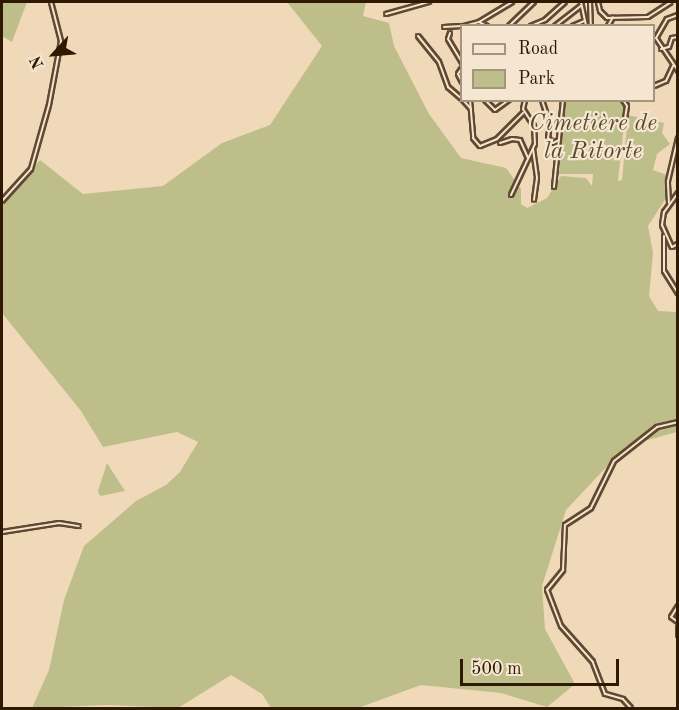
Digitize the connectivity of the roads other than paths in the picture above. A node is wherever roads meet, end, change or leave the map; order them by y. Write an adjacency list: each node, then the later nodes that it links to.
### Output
1 (51, 2): 56 (street)
2 (429, 2): 11 (street)
3 (512, 2): 15 (street)
4 (534, 2): 18 (street)
5 (565, 2): 19 (street)
6 (581, 2): 10 (street)
7 (590, 2): 23 (street)
8 (598, 2): 13 (street)
9 (671, 2): 13 (street)
10 (581, 6): 14 (street); 20 (street)
11 (386, 14)
12 (678, 15): 30 (street)
13 (613, 16): 24 (street)
14 (584, 21): 21 (street); 22 (street)
15 (480, 22): 16 (street); 17 (street)
16 (472, 24)
17 (484, 24)
18 (511, 24)
19 (536, 24)
20 (558, 24)
21 (577, 24)
22 (585, 24)
23 (591, 24)
24 (609, 24)
25 (460, 26): 26 (street)
26 (444, 27)
27 (450, 33): 31 (street)
28 (418, 36): 35 (street)
29 (678, 36): 30 (street)
30 (661, 49): 32 (street)
31 (460, 59)
32 (673, 66): 33 (street); 34 (street)
33 (678, 71)
34 (655, 86)
35 (460, 98)
36 (464, 102): 44 (street)
37 (470, 102): 44 (street)
38 (487, 102): 39 (street)
39 (506, 102)
40 (525, 102): 45 (street)
41 (543, 102): 48 (street)
42 (563, 102): 48 (street)
43 (624, 102): 46 (street)
44 (471, 110): 45 (street)
45 (524, 112): 50 (street)
46 (625, 119)
47 (678, 138): 57 (street)
48 (559, 140): 52 (street)
49 (500, 143): 51 (street)
50 (533, 148): 51 (street); 55 (street)
51 (528, 158): 54 (street)
52 (554, 187)
53 (678, 193): 57 (street)
54 (511, 195)
55 (534, 200)
56 (2, 201)
57 (669, 203): 58 (street)
58 (664, 236): 59 (street); 60 (street)
59 (678, 244)
60 (678, 293)
61 (678, 422): 68 (street)
62 (79, 526): 63 (street)
63 (2, 532)
64 (678, 606): 65 (street)
65 (678, 622)
66 (678, 628): 67 (street)
67 (678, 635)
68 (631, 708)

